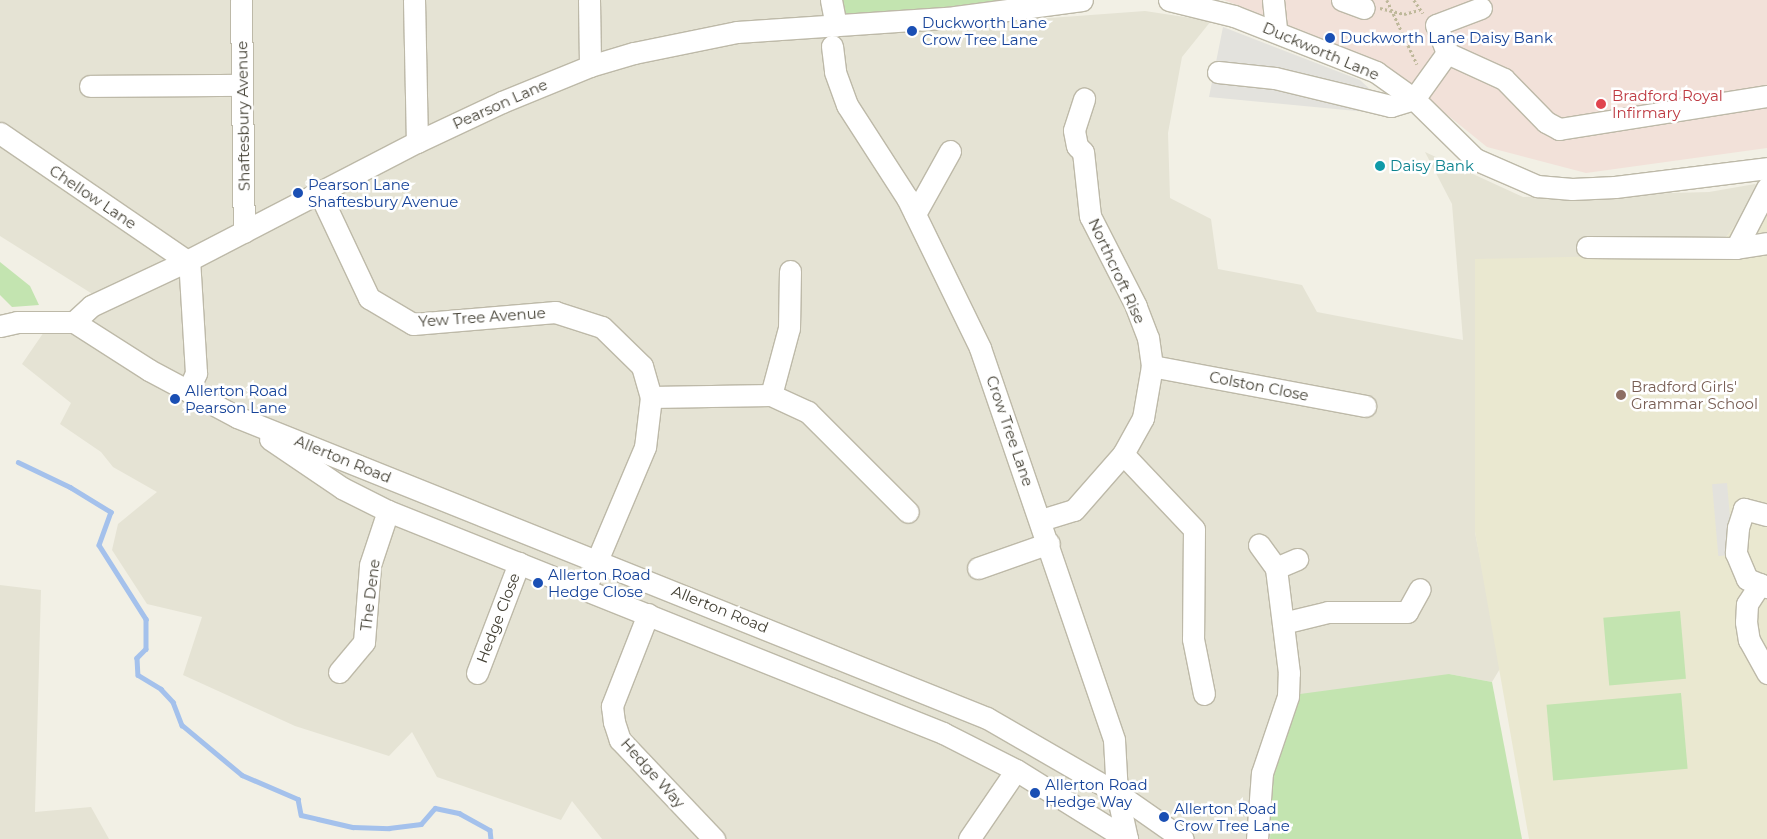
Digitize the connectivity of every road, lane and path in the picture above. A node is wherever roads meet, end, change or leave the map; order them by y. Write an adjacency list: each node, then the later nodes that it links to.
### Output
1 (241, 0): 19 (street, Shaftesbury Avenue)
2 (414, 0): 25 (street)
3 (589, 0): 17 (street)
4 (831, 0): 15 (street, Crow Tree Lane)
5 (1082, 0): 15 (street)
6 (1169, 0): 14 (street, Duckworth Lane)
7 (1273, 0): 14 (street)
8 (1342, 0): 10 (street)
9 (1387, 0): 13 (path)
10 (1364, 8): 13 (path)
11 (1482, 8): 16 (street)
12 (1419, 10): 13 (path)
13 (1393, 12): 21 (path)
14 (1276, 31): 21 (street, Duckworth Lane)
15 (834, 36): 17 (street, Pearson Lane); 30 (street, Crow Tree Lane)
16 (1447, 53): 21 (street); 22 (street)
17 (590, 66): 25 (street, Pearson Lane)
18 (1218, 72): 21 (street)
19 (242, 85): 20 (street); 31 (street, Shaftesbury Avenue)
20 (90, 86)
21 (1420, 91): 27 (street, Duckworth Lane)
22 (1767, 96)
23 (1084, 99): 39 (street, Northcroft Rise)
24 (0, 133): 35 (street, Chellow Lane)
25 (417, 142): 29 (street, Pearson Lane)
26 (950, 151): 30 (street)
27 (1767, 168)
28 (1767, 188): 34 (street)
29 (320, 194): 31 (street, Pearson Lane); 42 (street, Yew Tree Avenue)
30 (915, 214): 49 (street, Crow Tree Lane)
31 (244, 232): 35 (street, Pearson Lane)
32 (1767, 244): 34 (street)
33 (1587, 247): 34 (street)
34 (1736, 248)
35 (188, 261): 37 (street, Pearson Lane); 40 (street)
36 (790, 271): 41 (street)
37 (74, 322): 38 (street); 40 (street, Allerton Road)
38 (0, 326)
39 (1152, 366): 43 (street, Colston Close); 45 (street, Northcroft Rise)
40 (188, 391): 44 (street, Allerton Road)
41 (771, 395): 42 (street); 47 (street)
42 (651, 397): 53 (street, Yew Tree Avenue)
43 (1365, 406)
44 (237, 417): 46 (street, Allerton Road); 53 (street, Allerton Road)
45 (1123, 454): 49 (street, Northcroft Rise); 65 (street)
46 (388, 511): 54 (street, Allerton Road); 62 (street, The Dene)
47 (908, 512)
48 (1767, 515): 57 (street)
49 (1041, 520): 50 (street, Crow Tree Lane)
50 (1049, 543): 55 (street); 67 (street, Crow Tree Lane)
51 (1259, 545): 56 (street)
52 (1297, 559): 56 (street)
53 (598, 560): 58 (street, Yew Tree Avenue); 67 (street, Allerton Road)
54 (519, 563): 58 (street, Allerton Road); 63 (street, Hedge Close)
55 (978, 568)
56 (1276, 568): 61 (street)
57 (1763, 586): 64 (street)
58 (586, 589): 60 (street, Allerton Road)
59 (1420, 589): 61 (street)
60 (648, 614): 66 (street, Allerton Road); 68 (street, Hedge Way)
61 (1283, 623): 72 (street)
62 (339, 672)
63 (477, 673)
64 (1767, 673)
65 (1204, 694)
66 (1016, 770): 69 (street); 70 (street, Allerton Road)
67 (1116, 794): 70 (street, Crow Tree Lane); 71 (street, Allerton Road)
68 (714, 839)
69 (969, 839)
70 (1127, 839)
71 (1183, 839)
72 (1257, 839)

